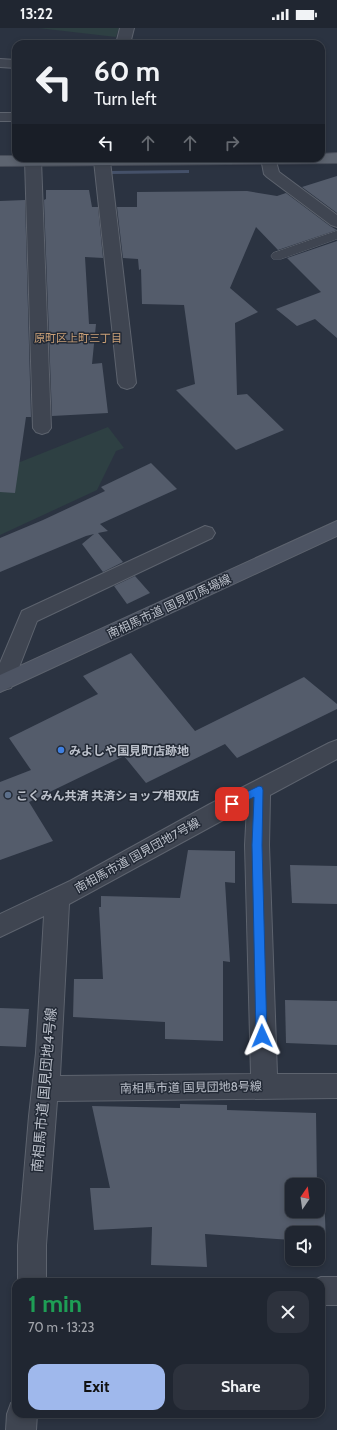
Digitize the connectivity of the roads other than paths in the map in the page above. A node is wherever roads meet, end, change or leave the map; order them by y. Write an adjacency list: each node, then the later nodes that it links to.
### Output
1 (127, 28): 2 (street)
2 (124, 40)
3 (0, 63): 4 (street)
4 (12, 64)
5 (0, 117): 6 (street)
6 (12, 117)
7 (337, 158): 8 (main road)
8 (325, 160)
9 (0, 161): 10 (main road)
10 (12, 161)
11 (33, 162): 20 (street)
12 (102, 162): 19 (street)
13 (130, 162): 15 (main road)
14 (307, 162): 15 (main road)
15 (270, 167): 16 (street)
16 (337, 222)
17 (337, 235): 18 (lane)
18 (277, 256)
19 (127, 383)
20 (42, 428)
21 (337, 528): 23 (street, 南相馬市道 国見町馬場線)
22 (205, 533): 23 (street)
23 (2, 683)
24 (337, 749): 25 (street, 南相馬市道 国見団地7号線)
25 (259, 790): 26 (street, 南相馬市道 国見団地7号線); 28 (street)
26 (57, 899): 27 (street, 南相馬市道 国見団地7号線); 30 (street, 南相馬市道 国見団地4号線)
27 (0, 926)
28 (264, 1086): 29 (street, 南相馬市道 国見団地8号線); 30 (street, 南相馬市道 国見団地8号線)
29 (337, 1086)
30 (45, 1089): 31 (street, 南相馬市道 国見団地4号線)
31 (32, 1278)
32 (325, 1291): 33 (street)
33 (337, 1291)
34 (22, 1418): 35 (street)
35 (21, 1430)

